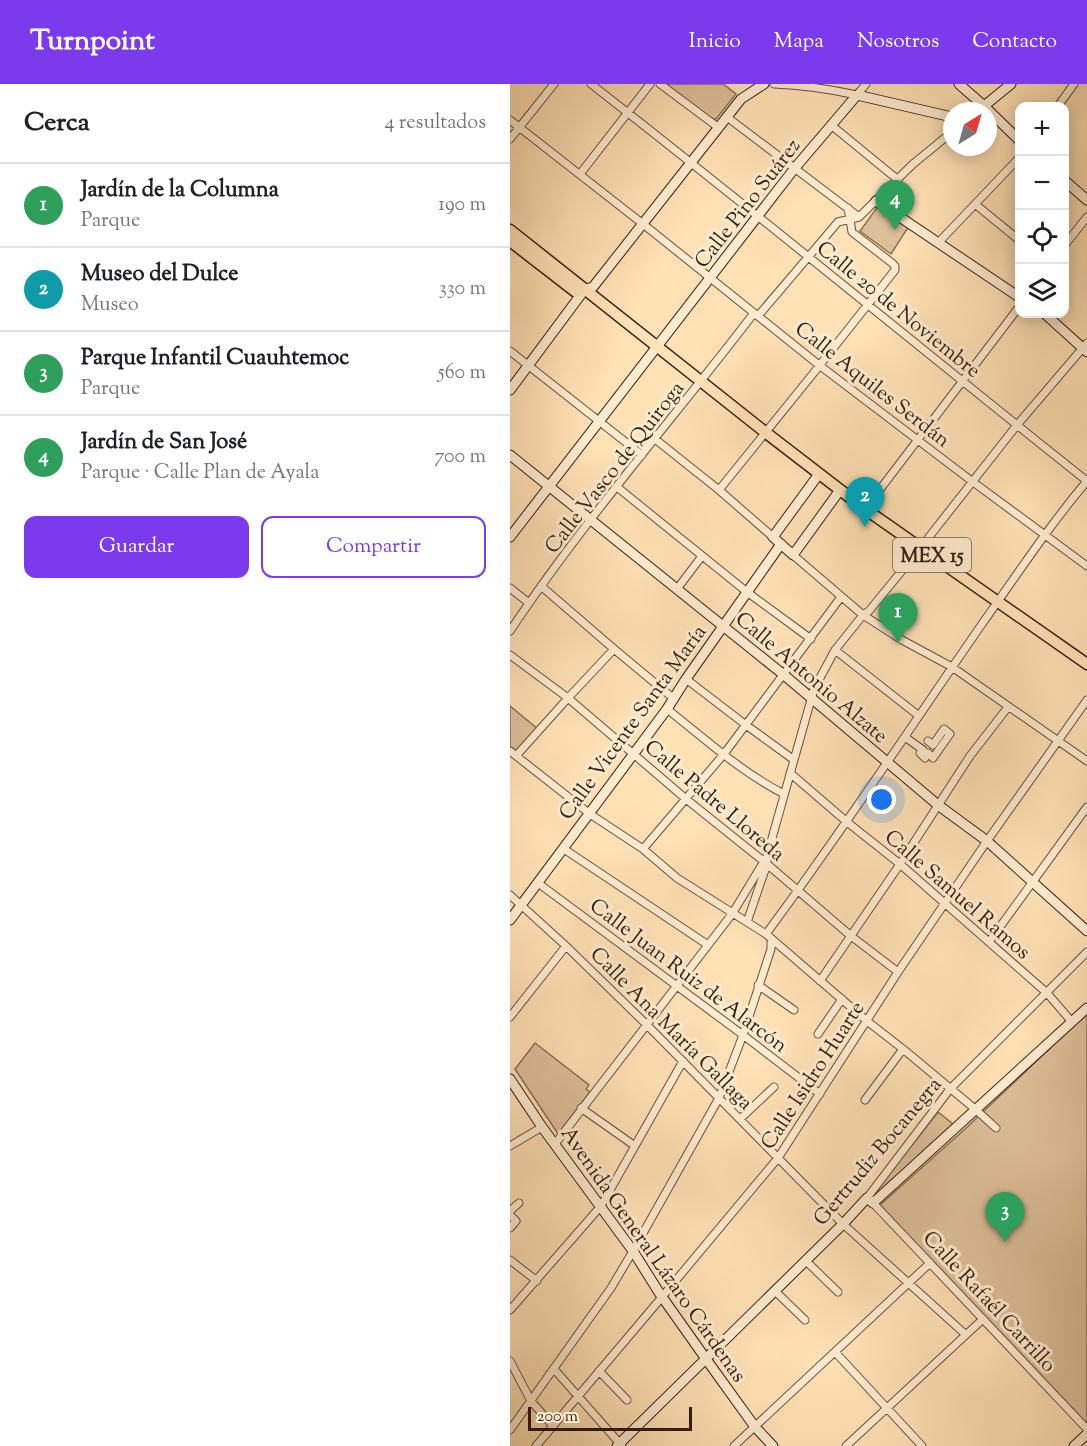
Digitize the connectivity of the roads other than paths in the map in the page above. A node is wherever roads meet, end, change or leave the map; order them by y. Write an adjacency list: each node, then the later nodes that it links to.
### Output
1 (554, 84): 22 (street)
2 (591, 84): 16 (street, Calle 20 de Noviembre)
3 (650, 84): 16 (street)
4 (660, 84): 23 (street)
5 (764, 84): 18 (street)
6 (774, 84): 11 (street)
7 (866, 84): 12 (street, Calle Pino Suárez)
8 (958, 84): 13 (street)
9 (1011, 84): 14 (street)
10 (1074, 84): 15 (street)
11 (828, 87): 12 (street)
12 (857, 95): 17 (street); 21 (street, Calle Pino Suárez)
13 (975, 102)
14 (989, 102)
15 (1061, 102)
16 (628, 113): 27 (street, Calle 20 de Noviembre); 30 (street)
17 (943, 115)
18 (727, 117): 23 (street); 29 (street)
19 (510, 120): 22 (street, Calle Aquiles Serdán)
20 (997, 122): 24 (street)
21 (831, 125): 29 (street, Calle Pino Suárez); 31 (street)
22 (519, 128): 25 (street); 30 (street, Calle Aquiles Serdán)
23 (718, 128): 27 (street)
24 (1015, 136)
25 (510, 139)
26 (943, 139): 31 (street)
27 (691, 163): 37 (street, Calle 20 de Noviembre); 41 (street)
28 (1015, 163): 35 (street)
29 (794, 169): 36 (street); 37 (street, Calle Pino Suárez)
30 (580, 174): 41 (street, Calle Aquiles Serdán)
31 (897, 179): 34 (street)
32 (1069, 184): 33 (street)
33 (1087, 200)
34 (876, 201): 38 (street); 46 (street)
35 (975, 204): 43 (street); 46 (street)
36 (848, 208): 38 (street); 40 (street)
37 (759, 216): 47 (street, Calle 20 de Noviembre); 48 (street, Calle Pino Suárez)
38 (860, 217): 40 (street, Calle Vasco de Quiroga)
39 (1087, 217): 45 (street)
40 (850, 220): 47 (street, Calle Vasco de Quiroga); 51 (street)
41 (642, 224): 48 (street, Calle Aquiles Serdán); 49 (street)
42 (510, 230): 49 (main road, MEX 15)
43 (1015, 236)
44 (510, 241): 49 (main road, MEX 15)
45 (1069, 241)
46 (939, 242): 50 (street)
47 (808, 257): 51 (street, Calle 20 de Noviembre); 53 (street, Calle Vasco de Quiroga)
48 (711, 278): 53 (street, Calle Aquiles Serdán); 55 (street, Calle Pino Suárez)
49 (585, 289): 55 (main road, MEX 15); 59 (street)
50 (1015, 294)
51 (867, 305): 58 (street); 60 (street, Calle 20 de Noviembre)
52 (1015, 313): 60 (street)
53 (756, 315): 58 (street, Calle Aquiles Serdán); 61 (street, Calle Vasco de Quiroga)
54 (1049, 318): 56 (street)
55 (658, 346): 61 (main road, MEX 15); 63 (street, Calle Pino Suárez)
56 (1086, 348): 64 (street)
57 (510, 351): 59 (street)
58 (819, 365): 65 (street); 67 (street, Calle Aquiles Serdán)
59 (528, 366): 62 (street); 63 (street)
60 (962, 380): 64 (street, Calle 20 de Noviembre); 67 (street)
61 (702, 381): 65 (main road, MEX 15); 66 (street, Calle Vasco de Quiroga)
62 (510, 390)
63 (600, 422): 69 (street); 73 (street, Calle Pino Suárez)
64 (1017, 425): 71 (street, Calle 20 de Noviembre); 72 (street)
65 (765, 432): 70 (main road, MEX 15); 75 (street)
66 (655, 439): 69 (street, Calle Vasco de Quiroga); 75 (street)
67 (917, 440): 72 (street, Calle Aquiles Serdán); 77 (street)
68 (510, 455): 73 (street, Calle Antonio Alzate)
69 (642, 455): 74 (street, Calle Vasco de Quiroga)
70 (819, 474): 76 (main road, MEX 15); 81 (street)
71 (1087, 481): 79 (street)
72 (973, 482): 79 (street, Calle Aquiles Serdán); 83 (street)
73 (550, 486): 78 (street, Calle Antonio Alzate); 80 (street, Calle Pino Suárez)
74 (617, 487): 78 (street, Calle Vasco de Quiroga); 85 (street)
75 (719, 490): 81 (street)
76 (840, 490): 77 (main road, MEX 15); 84 (street)
77 (865, 509): 83 (main road, MEX 15)
78 (591, 520): 87 (street, Calle Vasco de Quiroga); 89 (street, Calle Antonio Alzate)
79 (1045, 535): 86 (street, Calle Aquiles Serdán); 92 (street)
80 (510, 537)
81 (773, 537): 82 (street)
82 (781, 544): 84 (street); 90 (street, Calle Vicente Santa María)
83 (921, 548): 92 (main road, MEX 15); 94 (street)
84 (793, 555): 91 (street)
85 (702, 556): 89 (street); 90 (street)
86 (1087, 566)
87 (541, 586): 93 (street, Calle Vasco de Quiroga); 98 (street)
88 (510, 588): 93 (street)
89 (677, 589): 95 (street, Calle Antonio Alzate)
90 (747, 592): 95 (street, Calle Vicente Santa María); 97 (street)
91 (841, 597): 94 (street); 97 (street)
92 (998, 601): 101 (main road, MEX 15); 102 (street)
93 (529, 603): 96 (street, Calle Vasco de Quiroga)
94 (863, 615): 99 (street); 102 (street)
95 (723, 626): 103 (street, Calle Antonio Alzate); 104 (street, Calle Vicente Santa María)
96 (510, 631)
97 (811, 639): 103 (street)
98 (614, 650): 105 (street); 106 (street)
99 (835, 650): 107 (street); 111 (street)
100 (510, 655): 105 (street, Calle Padre Lloreda)
101 (1086, 662)
102 (952, 667): 109 (street); 111 (street)
103 (784, 675): 107 (street, Calle Antonio Alzate); 112 (street)
104 (686, 678): 106 (street, Calle Vicente Santa María); 112 (street)
105 (568, 698): 116 (street); 117 (street, Calle Padre Lloreda)
106 (674, 698): 110 (street, Calle Vicente Santa María)
107 (811, 699): 119 (street); 121 (street, Calle Antonio Alzate)
108 (1087, 700): 115 (street, Calle Isidro Huarte)
109 (1008, 707): 115 (street); 125 (street)
110 (667, 709): 117 (street, Calle Vicente Santa María); 118 (street)
111 (919, 717): 113 (street)
112 (746, 725): 118 (street); 119 (street)
113 (905, 737): 114 (street); 121 (street)
114 (928, 741)
115 (1058, 741): 120 (street); 129 (street, Calle Isidro Huarte)
116 (513, 754): 127 (street)
117 (634, 754): 124 (street, Calle Padre Lloreda); 127 (street, Calle Vicente Santa María)
118 (724, 754): 123 (street); 124 (street)
119 (794, 760): 122 (street)
120 (1087, 761)
121 (886, 763): 125 (street, Calle Antonio Alzate); 128 (street)
122 (790, 773): 123 (street); 128 (street, Calle Samuel Ramos)
123 (784, 794): 132 (street)
124 (686, 799): 131 (street); 132 (street, Calle Padre Lloreda)
125 (938, 805): 129 (street, Calle Antonio Alzate); 133 (street)
126 (1087, 807): 135 (street)
127 (590, 814): 130 (street, Calle Vicente Santa María); 131 (street)
128 (847, 822): 133 (street, Calle Samuel Ramos); 136 (street)
129 (987, 841): 135 (street, Calle Antonio Alzate); 138 (street, Calle Isidro Huarte)
130 (564, 849): 134 (street, Calle Vicente Santa María); 147 (street)
131 (643, 849): 140 (street)
132 (766, 860): 136 (street, Calle Padre Lloreda); 140 (street); 142 (street)
133 (900, 864): 138 (street, Calle Samuel Ramos); 145 (street)
134 (538, 883): 139 (street, Calle Vicente Santa María); 153 (street, Calle Juan Ruiz de Alarcón)
135 (1033, 884): 143 (street, Calle Antonio Alzate); 146 (street)
136 (797, 891): 144 (street); 145 (street, Calle Padre Lloreda)
137 (510, 895): 139 (street, Calle Ana María Gallaga)
138 (945, 903): 146 (street, Calle Samuel Ramos); 150 (street, Calle Isidro Huarte)
139 (522, 905): 141 (street, Calle Vicente Santa María); 148 (street, Calle Ana María Gallaga)
140 (732, 914): 142 (street); 147 (street)
141 (510, 920)
142 (747, 922): 144 (street)
143 (1087, 931)
144 (768, 936): 151 (street); 152 (street)
145 (851, 936): 150 (street, Calle Padre Lloreda); 151 (street)
146 (989, 942): 154 (street, Calle Samuel Ramos)
147 (708, 945): 153 (street)
148 (566, 946): 158 (street); 161 (street, Calle Ana María Gallaga)
149 (1087, 952): 154 (street, Gertrudiz Bocanegra)
150 (898, 972): 159 (street, Calle Isidro Huarte)
151 (820, 981): 155 (street)
152 (758, 985): 157 (street); 163 (street)
153 (677, 986): 161 (street); 163 (street, Calle Juan Ruiz de Alarcón)
154 (1047, 993): 160 (street, Calle Samuel Ramos); 168 (street, Gertrudiz Bocanegra)
155 (842, 999): 159 (street); 162 (street)
156 (1087, 1008): 160 (street)
157 (794, 1010)
158 (510, 1017)
159 (867, 1022): 164 (street); 169 (street, Calle Isidro Huarte)
160 (1072, 1022): 173 (street)
161 (647, 1025): 165 (street, Calle Ana María Gallaga); 172 (street)
162 (819, 1034)
163 (743, 1035): 169 (street, Calle Juan Ruiz de Alarcón); 170 (street)
164 (903, 1049): 168 (street); 171 (street)
165 (683, 1061): 170 (street, Calle Ana María Gallaga); 179 (street)
166 (510, 1079): 175 (street, Avenida General Lázaro Cárdenas)
167 (774, 1087): 174 (street)
168 (950, 1089): 173 (street); 181 (street, Gertrudiz Bocanegra)
169 (820, 1094): 180 (street, Calle Isidro Huarte)
170 (719, 1098): 174 (street, Calle Ana María Gallaga); 187 (street)
171 (865, 1100)
172 (581, 1108): 177 (street); 179 (street)
173 (975, 1109): 176 (street); 181 (street)
174 (740, 1119): 180 (street, Calle Ana María Gallaga)
175 (542, 1127): 177 (street, Avenida General Lázaro Cárdenas); 178 (street)
176 (996, 1128)
177 (555, 1144): 183 (street, Avenida General Lázaro Cárdenas)
178 (510, 1146)
179 (635, 1146): 183 (street)
180 (778, 1158): 185 (street, Calle Ana María Gallaga); 195 (street, Calle Isidro Huarte)
181 (870, 1201): 185 (street, Gertrudiz Bocanegra); 190 (street, Calle Rafaél Carrillo)
182 (519, 1203): 184 (street)
183 (601, 1206): 187 (street, Avenida General Lázaro Cárdenas); 191 (street)
184 (510, 1213): 186 (street)
185 (843, 1224): 189 (street, Gertrudiz Bocanegra); 192 (street, Calle Ana María Gallaga)
186 (510, 1228)
187 (633, 1251): 195 (street, Avenida General Lázaro Cárdenas); 203 (street)
188 (510, 1260): 191 (street)
189 (806, 1261): 193 (street, Gertrudiz Bocanegra); 194 (street)
190 (930, 1263): 192 (street); 197 (street, Calle Rafaél Carrillo)
191 (537, 1281): 196 (street)
192 (909, 1282): 199 (street, Calle Ana María Gallaga); 200 (street)
193 (775, 1291): 198 (street); 201 (street, Gertrudiz Bocanegra)
194 (838, 1292)
195 (662, 1297): 201 (street, Avenida General Lázaro Cárdenas); 204 (street, Calle Isidro Huarte)
196 (510, 1310)
197 (983, 1319): 199 (street); 212 (street, Calle Rafaél Carrillo)
198 (805, 1320)
199 (965, 1334): 208 (street)
200 (835, 1352): 208 (street); 210 (street)
201 (706, 1359): 210 (street, Avenida General Lázaro Cárdenas); 214 (street, Gertrudiz Bocanegra)
202 (510, 1361): 207 (street)
203 (554, 1369): 205 (street); 207 (street)
204 (599, 1371): 205 (street, Calle Isidro Huarte); 206 (street)
205 (579, 1396): 209 (street, Calle Isidro Huarte); 214 (street)
206 (627, 1400)
207 (531, 1401): 209 (street); 211 (street)
208 (887, 1409): 218 (street); 219 (street)
209 (553, 1426): 215 (street, Calle Isidro Huarte)
210 (755, 1427): 216 (street); 217 (street, Avenida General Lázaro Cárdenas)
211 (510, 1430)
212 (1087, 1430)
213 (1087, 1434): 220 (street)
214 (619, 1445)
215 (536, 1446)
216 (734, 1446)
217 (772, 1446)
218 (846, 1446)
219 (922, 1446)
220 (1075, 1446)

